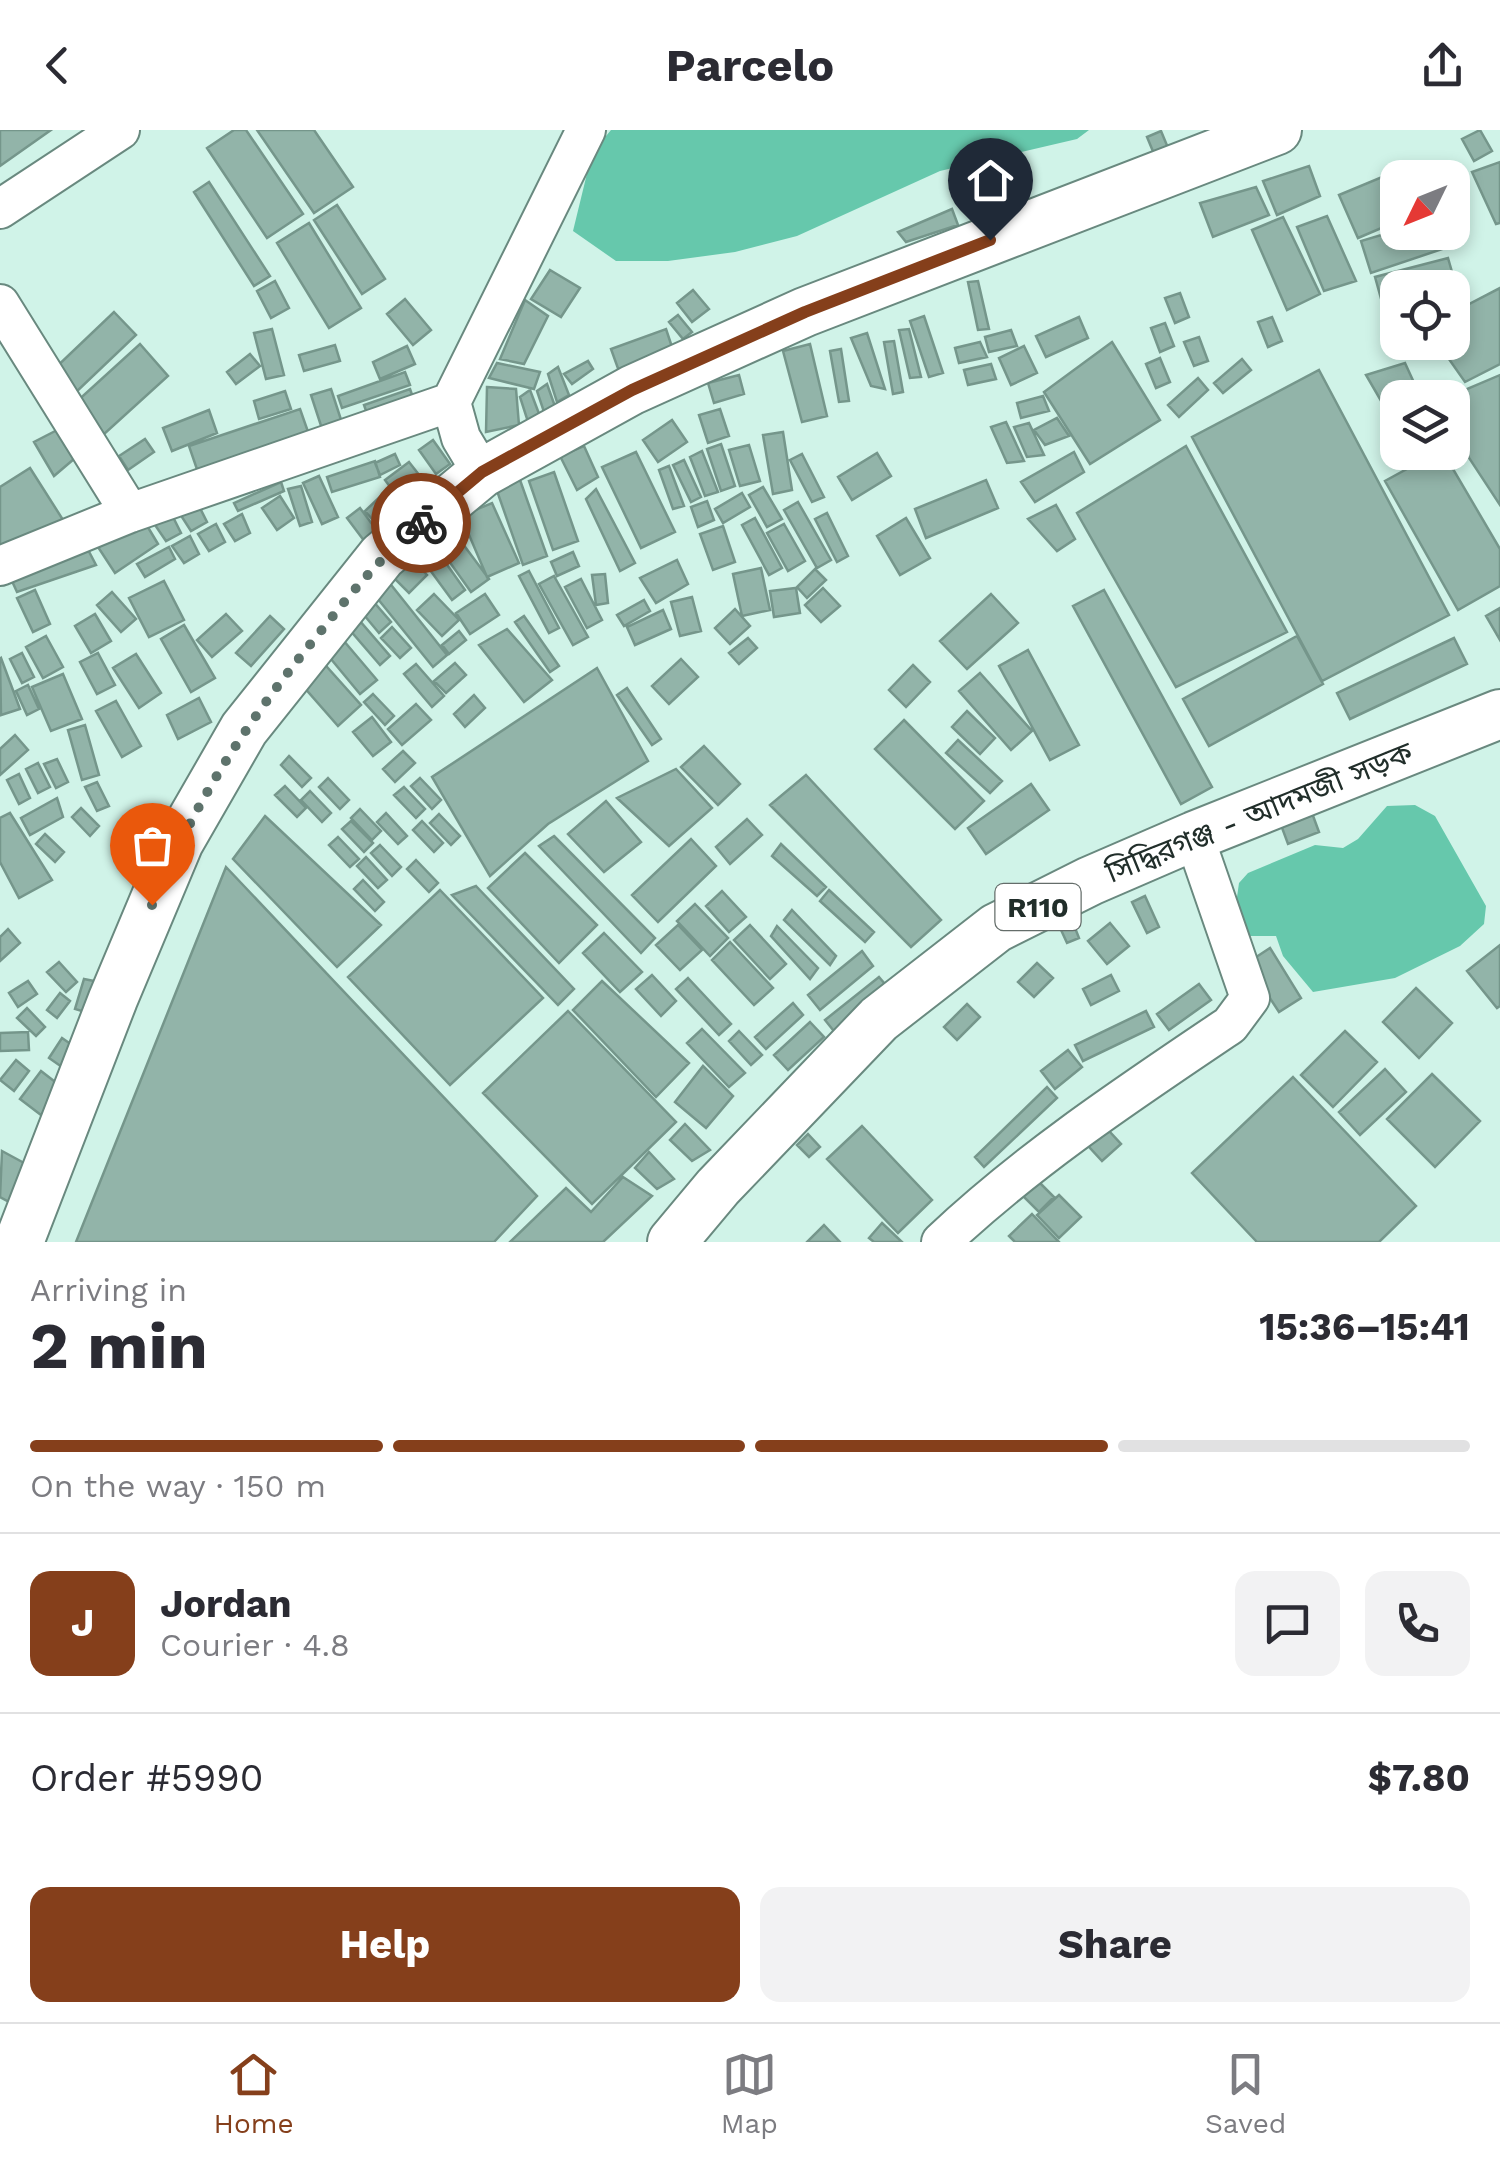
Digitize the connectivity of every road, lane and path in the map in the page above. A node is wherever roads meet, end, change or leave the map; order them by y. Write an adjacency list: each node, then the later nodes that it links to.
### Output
1 (120, 130): 4 (street)
2 (586, 130): 6 (street)
3 (1276, 130): 7 (main road)
4 (0, 209)
5 (0, 304): 8 (street)
6 (451, 402): 7 (street); 8 (street)
7 (482, 472): 12 (main road)
8 (130, 513): 9 (street)
9 (0, 566)
10 (1500, 714): 11 (main road, সিদ্ধিরগঞ্জ - আদমজী সড়ক / R110)
11 (1194, 836): 13 (main road, সিদ্ধিরগঞ্জ - আদমজী সড়ক / R110); 14 (street)
12 (18, 1242)
13 (672, 1242)
14 (940, 1242)

